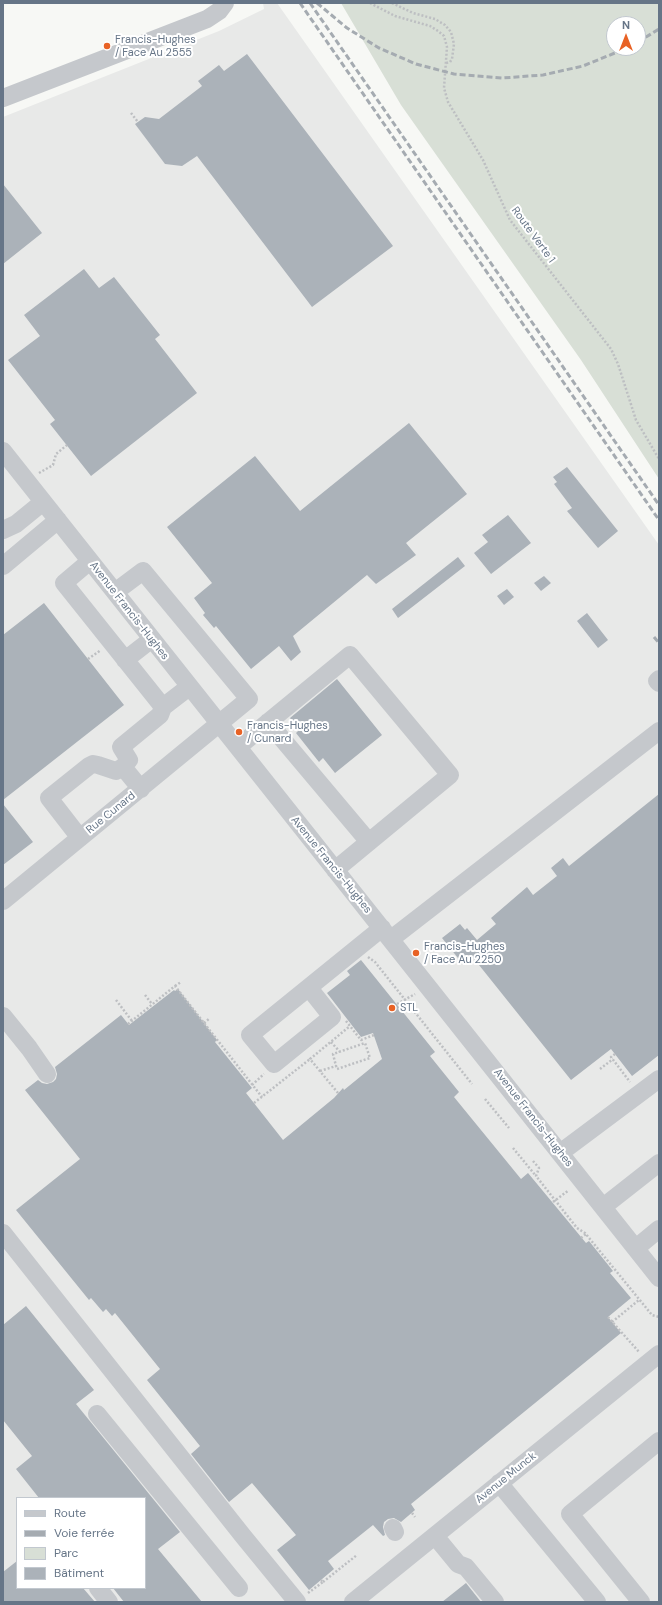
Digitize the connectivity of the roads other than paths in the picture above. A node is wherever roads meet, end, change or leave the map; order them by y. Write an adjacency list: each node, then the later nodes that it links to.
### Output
1 (225, 3): 2 (street)
2 (3, 98)
3 (3, 452): 4 (street, Avenue Francis-Hughes)
4 (43, 502): 5 (street, Avenue Francis-Hughes); 6 (street)
5 (58, 520): 7 (street, Avenue Francis-Hughes); 8 (street)
6 (3, 530)
7 (90, 561): 9 (street, Avenue Francis-Hughes); 11 (street)
8 (3, 566)
9 (115, 592): 10 (street, Avenue Francis-Hughes); 17 (street, Rue Cunard)
10 (152, 639): 11 (street); 14 (street, Avenue Francis-Hughes)
11 (125, 660): 15 (street)
12 (659, 680): 13 (street)
13 (659, 683)
14 (189, 687): 15 (street); 17 (street, Avenue Francis-Hughes)
15 (162, 708): 20 (street)
16 (268, 722): 19 (street); 23 (street); 23 (street)
17 (219, 725): 19 (street, Avenue Francis-Hughes); 21 (street, Rue Cunard)
18 (659, 731): 26 (street)
19 (238, 747): 24 (street, Avenue Francis-Hughes)
20 (123, 766): 21 (street); 22 (street)
21 (141, 789): 22 (street, Rue Cunard)
22 (80, 838): 25 (street, Rue Cunard)
23 (368, 842): 24 (street)
24 (335, 870): 26 (street, Avenue Francis-Hughes)
25 (3, 901)
26 (386, 934): 27 (street); 31 (street, Avenue Francis-Hughes)
27 (308, 988)
28 (3, 1016): 29 (street)
29 (46, 1074)
30 (659, 1079): 31 (street)
31 (560, 1153): 33 (street, Avenue Francis-Hughes)
32 (659, 1163): 33 (street)
33 (603, 1207): 37 (street, Avenue Francis-Hughes)
34 (659, 1230): 37 (street)
35 (3, 1233): 46 (street)
36 (659, 1243): 37 (street)
37 (639, 1252): 38 (street, Avenue Francis-Hughes)
38 (659, 1278)
39 (659, 1354): 42 (street, Avenue Munck)
40 (97, 1414): 44 (street)
41 (659, 1441): 51 (street)
42 (499, 1483): 43 (street, Avenue Munck); 50 (street)
43 (435, 1536): 48 (street, Avenue Munck); 49 (street)
44 (239, 1588)
45 (99, 1589): 47 (street)
46 (304, 1596)
47 (109, 1602)
48 (353, 1602)
49 (495, 1602)
50 (597, 1602)
51 (641, 1602)

